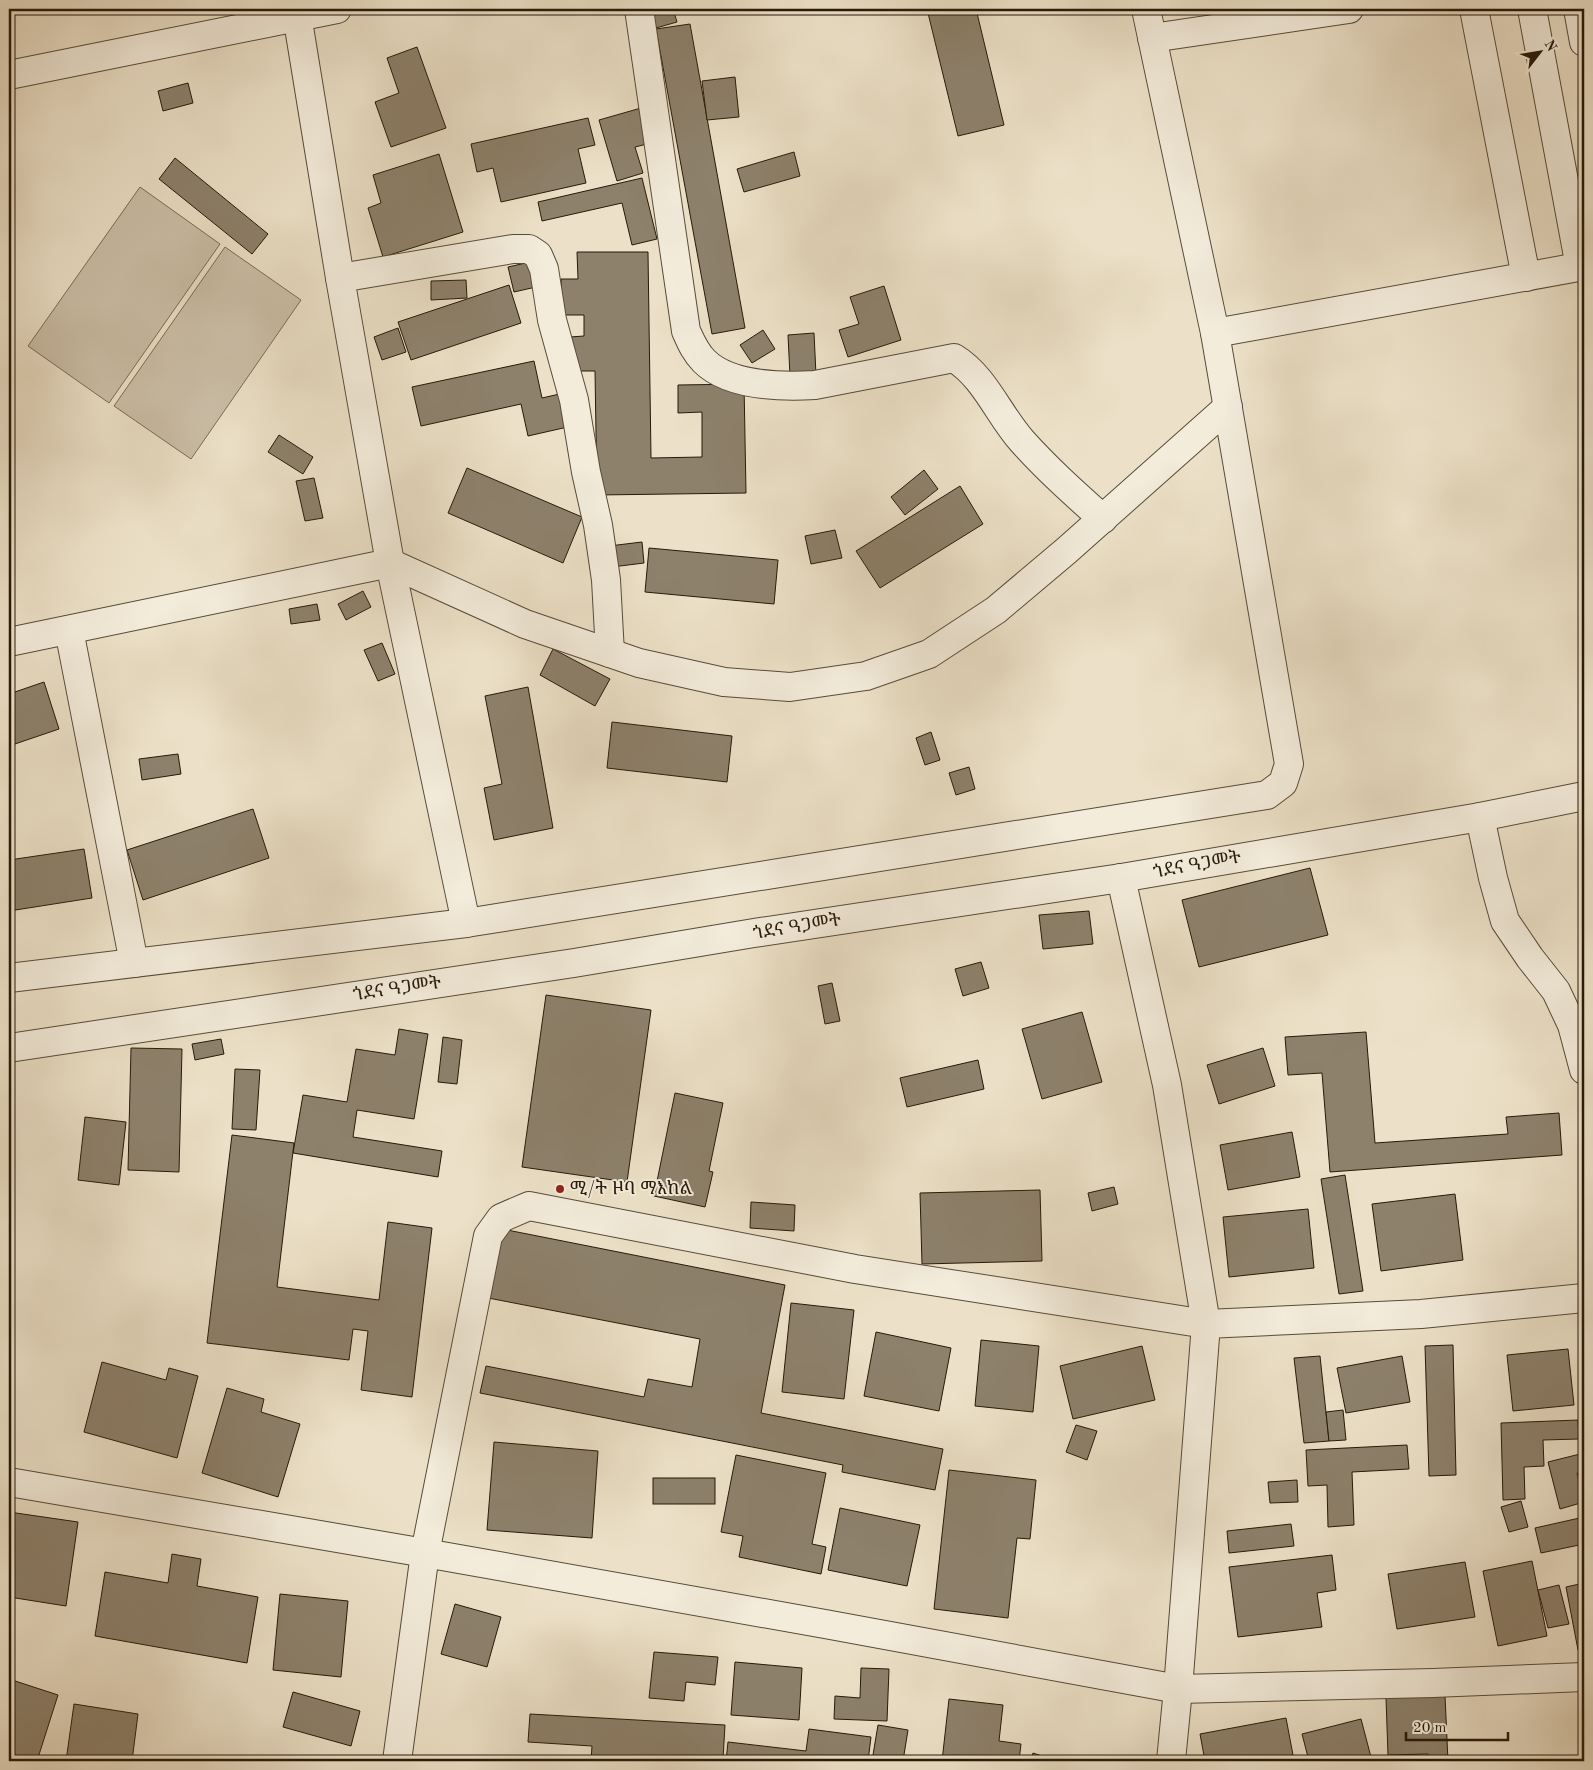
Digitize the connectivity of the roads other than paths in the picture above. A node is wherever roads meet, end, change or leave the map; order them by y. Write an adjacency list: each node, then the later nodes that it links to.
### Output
1 (336, 9): 8 (street)
2 (639, 9): 18 (street)
3 (1146, 9): 10 (street)
4 (1349, 9): 9 (street)
5 (1474, 9): 14 (street)
6 (1532, 9): 13 (street)
7 (1578, 9): 11 (street)
8 (297, 12): 12 (street); 15 (street)
9 (1292, 13): 10 (street)
10 (1152, 38): 16 (street)
11 (1584, 42)
12 (9, 75)
13 (1582, 266): 14 (street)
14 (1526, 277): 16 (street)
15 (340, 278): 19 (street); 22 (street)
16 (1215, 333): 17 (street)
17 (1228, 407): 18 (street); 26 (street)
18 (1103, 518): 22 (street)
19 (390, 563): 20 (street); 22 (street); 26 (street)
20 (69, 630): 21 (street); 27 (street)
21 (9, 642)
22 (610, 653)
23 (1584, 796): 24 (street, ጎደና ዓጋመት)
24 (1480, 817): 25 (street, ጎደና ዓጋመት); 30 (street)
25 (1121, 878): 29 (street, ጎደና ዓጋመት); 32 (street)
26 (466, 923): 27 (street)
27 (134, 963): 28 (street)
28 (9, 978)
29 (9, 1048)
30 (1584, 1070)
31 (1584, 1298): 32 (street)
32 (1206, 1324): 34 (street); 36 (street)
33 (9, 1482): 34 (street)
34 (425, 1553): 36 (street); 37 (street)
35 (1584, 1677): 36 (street)
36 (1178, 1689): 38 (street)
37 (397, 1761)
38 (1171, 1761)

